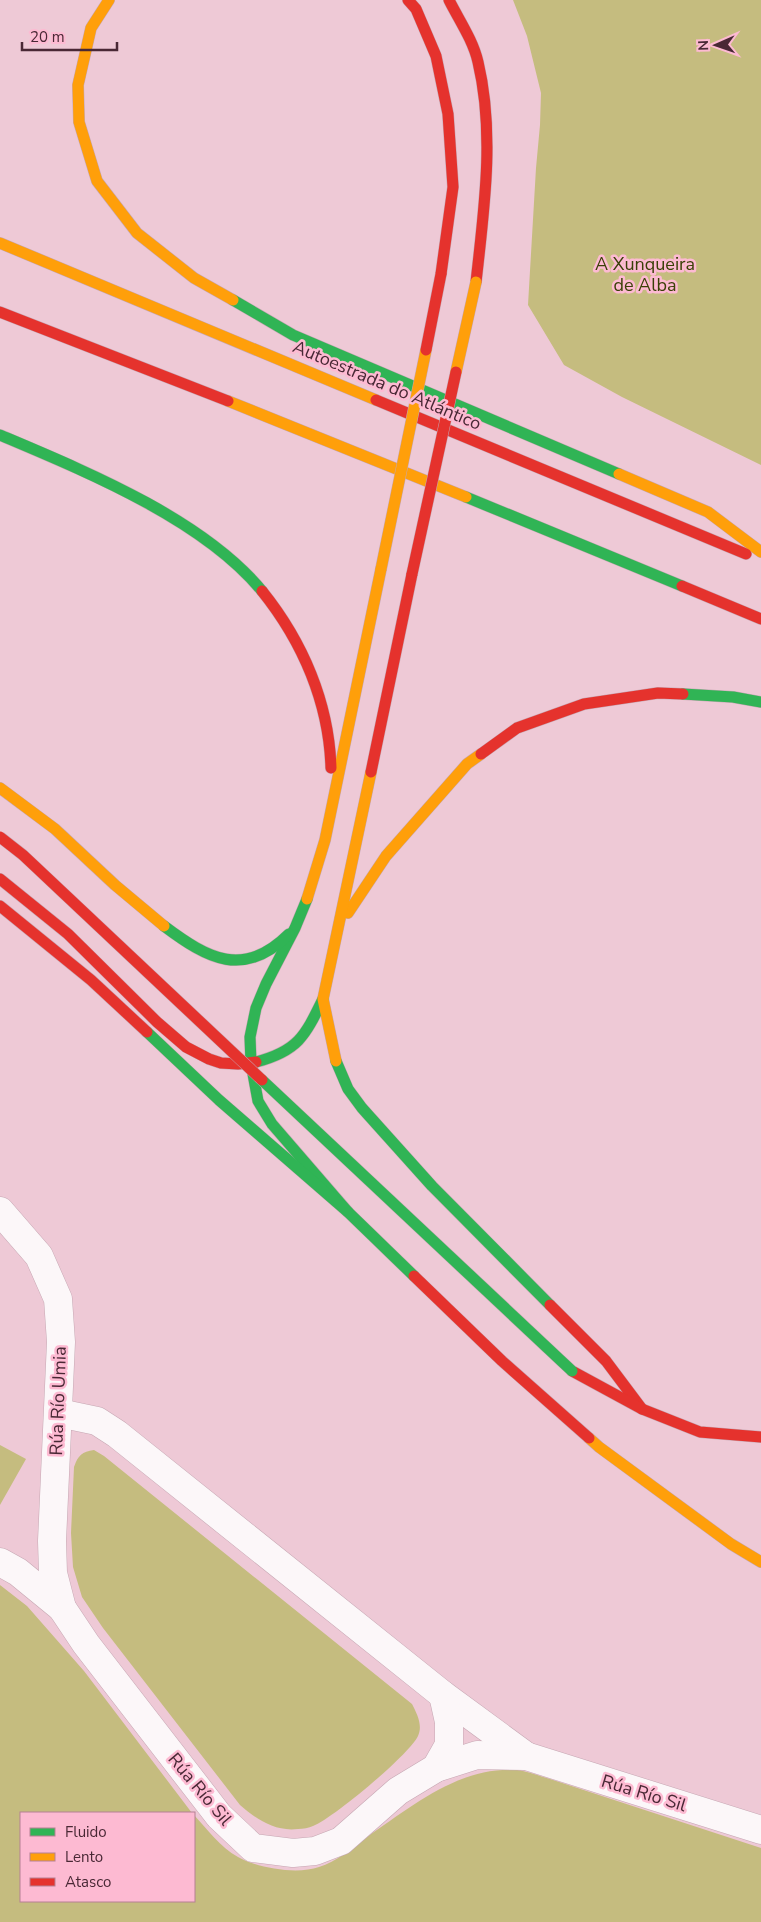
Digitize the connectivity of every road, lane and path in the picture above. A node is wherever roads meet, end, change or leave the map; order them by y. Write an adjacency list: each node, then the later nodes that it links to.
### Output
1 (109, 0): 7 (main road)
2 (408, 0): 12 (main road, bridge)
3 (449, 0): 16 (main road, bridge)
4 (0, 243): 8 (main road, Autoestrada do Atlántico)
5 (0, 312): 9 (main road)
6 (0, 436): 12 (main road)
7 (761, 552)
8 (761, 560)
9 (761, 619)
10 (761, 702): 16 (main road)
11 (0, 788): 17 (main road)
12 (331, 812): 17 (main road)
13 (0, 837): 22 (main road, bridge)
14 (0, 880): 19 (main road)
15 (0, 906): 21 (main road)
16 (339, 927): 18 (main road)
17 (295, 928): 19 (main road)
18 (323, 999): 19 (main road); 22 (main road)
19 (251, 1063): 21 (main road)
20 (0, 1211): 23 (street, Rúa Río Umia)
21 (348, 1212): 26 (main road)
22 (642, 1409): 24 (main road)
23 (59, 1413): 27 (street, Rúa Río Umia); 28 (street, Rúa Río Sil)
24 (761, 1438)
25 (0, 1562): 27 (street)
26 (761, 1562)
27 (62, 1608): 30 (street, Rúa Río Sil)
28 (443, 1695): 29 (street, Rúa Río Sil); 30 (street, Rúa Río Sil)
29 (526, 1756): 30 (street, Rúa Río Sil); 31 (street, Rúa Río Sil)
30 (436, 1768)
31 (761, 1830)

